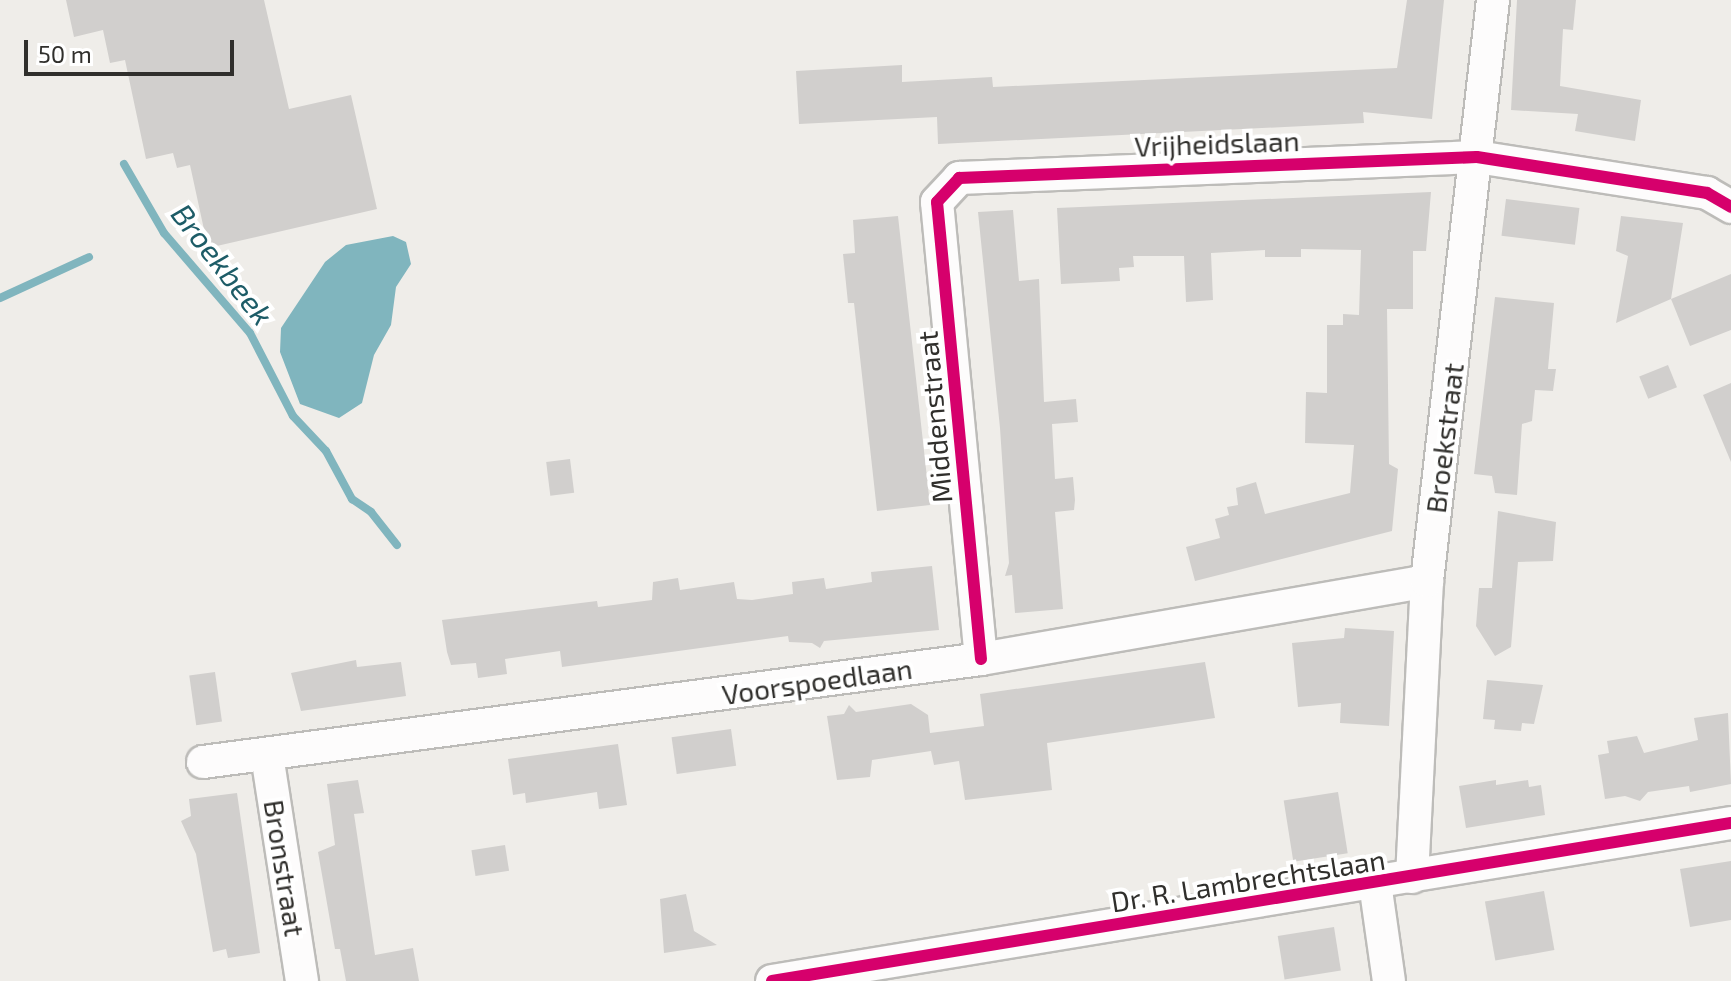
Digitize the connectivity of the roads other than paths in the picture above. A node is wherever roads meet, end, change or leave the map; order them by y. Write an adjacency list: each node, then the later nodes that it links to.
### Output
1 (1493, 0): 2 (street, Broekstraat)
2 (1477, 157): 3 (street, Vrijheidslaan); 4 (street, Vrijheidslaan); 5 (street, Broekstraat)
3 (959, 178): 6 (street, Middenstraat)
4 (1731, 207)
5 (1427, 581): 6 (street, Voorspoedlaan); 10 (street, Broekstraat)
6 (981, 659): 7 (street, Voorspoedlaan)
7 (267, 755): 8 (street, Voorspoedlaan); 12 (street, Bronstraat)
8 (203, 762)
9 (1731, 823): 10 (street, Dr. R. Lambrechtslaan)
10 (1412, 877): 11 (street, Dr. R. Lambrechtslaan)
11 (1375, 883): 13 (street, Dr. R. Lambrechtslaan); 14 (street)
12 (302, 981)
13 (772, 981)
14 (1389, 981)

